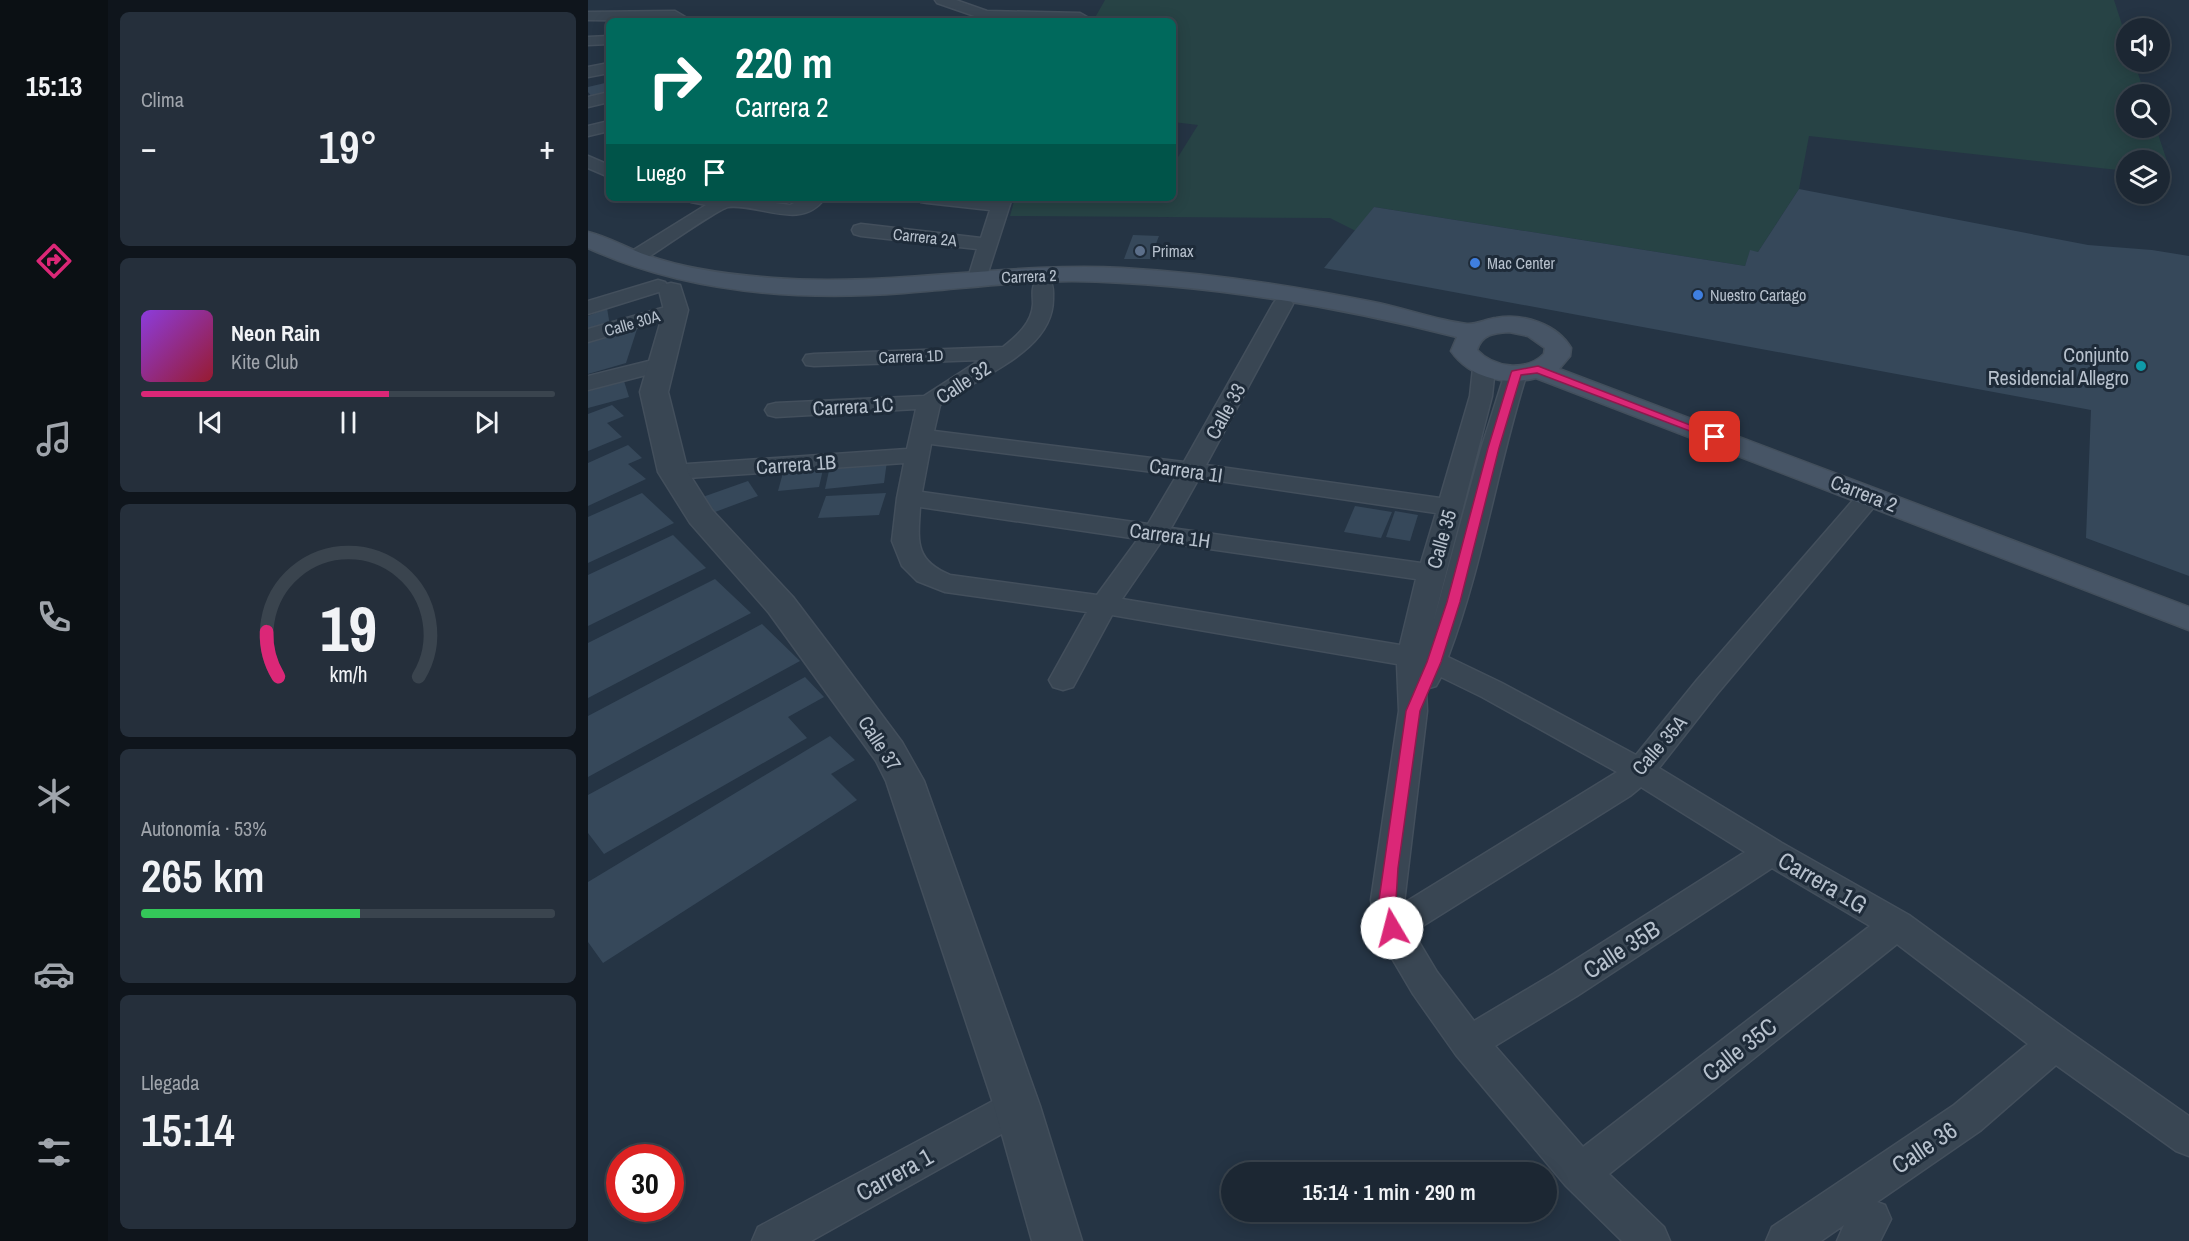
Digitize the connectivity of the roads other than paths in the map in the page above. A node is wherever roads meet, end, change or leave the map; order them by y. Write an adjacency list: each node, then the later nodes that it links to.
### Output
1 (942, 0): 2 (street)
2 (975, 4): 3 (street); 7 (street)
3 (988, 15): 8 (street); 9 (street)
4 (588, 16): 6 (street)
5 (1080, 17): 9 (street)
6 (680, 18)
7 (958, 18)
8 (996, 18)
9 (1046, 18)
10 (606, 40): 11 (street)
11 (588, 41)
12 (606, 69): 13 (street)
13 (588, 72)
14 (606, 98): 15 (street)
15 (588, 102)
16 (606, 127): 17 (street)
17 (588, 131)
18 (588, 161): 19 (street)
19 (606, 170)
20 (724, 201): 28 (street)
21 (732, 201): 22 (street)
22 (813, 201)
23 (983, 201): 24 (street)
24 (1002, 202): 27 (street)
25 (861, 230): 27 (street, Carrera 2A)
26 (588, 239): 28 (main road, Carrera 2)
27 (988, 244): 30 (street)
28 (634, 258): 30 (main road, Carrera 2)
29 (588, 261): 32 (main road, Carrera 2)
30 (978, 278): 36 (main road, Carrera 2)
31 (1043, 285): 32 (main road, Carrera 2); 33 (main road, Carrera 2); 37 (street, Calle 32)
32 (668, 295): 34 (street); 35 (street, Calle 30A); 39 (street, Calle 37)
33 (1283, 304): 36 (main road, Carrera 2); 46 (street, Calle 33)
34 (588, 308)
35 (588, 336)
36 (1469, 338): 40 (main road); 41 (main road)
37 (1009, 352): 38 (street, Carrera 1D); 43 (street, Calle 32)
38 (814, 360)
39 (661, 364): 42 (street); 47 (street, Calle 37)
40 (1484, 368): 41 (main road); 50 (street, Calle 35)
41 (1535, 368): 48 (main road, Carrera 2); 54 (main road, Carrera 2); 57 (street, Calle 35)
42 (588, 383)
43 (930, 402): 44 (street, Carrera 1C); 45 (street, Calle 32)
44 (776, 410)
45 (919, 446): 46 (street, Carrera 1I); 47 (street, Carrera 1B); 49 (street, Calle 32)
46 (1191, 470): 50 (street, Carrera 1I); 51 (street, Calle 33)
47 (674, 472): 65 (street, Calle 37)
48 (1870, 496): 56 (main road, Carrera 2); 59 (street, Calle 35A)
49 (909, 498): 51 (street, Carrera 1H); 52 (street, Calle 32)
50 (1450, 507): 53 (street, Calle 35)
51 (1155, 532): 53 (street, Carrera 1H); 55 (street, Calle 33)
52 (915, 566): 55 (street, Carrera 1G)
53 (1431, 573): 57 (street, Calle 35)
54 (2189, 598)
55 (1104, 605): 57 (street, Carrera 1G); 58 (street, Calle 33)
56 (2189, 619)
57 (1422, 659): 59 (street, Carrera 1G); 62 (street, Calle 35)
58 (1063, 680)
59 (1640, 771): 60 (street, Carrera 1G); 62 (street, Calle 35A)
60 (1771, 852): 61 (street, Carrera 1G); 63 (street, Calle 35B)
61 (1898, 925): 64 (street, Carrera 1G); 67 (street, Calle 35C)
62 (1392, 928): 63 (street)
63 (1469, 1043): 67 (street)
64 (2055, 1043): 66 (street, Carrera 1G); 71 (street, Calle 36)
65 (1017, 1106): 68 (street, Carrera 1); 69 (street, Calle 37)
66 (2189, 1138)
67 (1580, 1173): 70 (street)
68 (772, 1241)
69 (1057, 1241)
70 (1650, 1241)
71 (1786, 1241)

